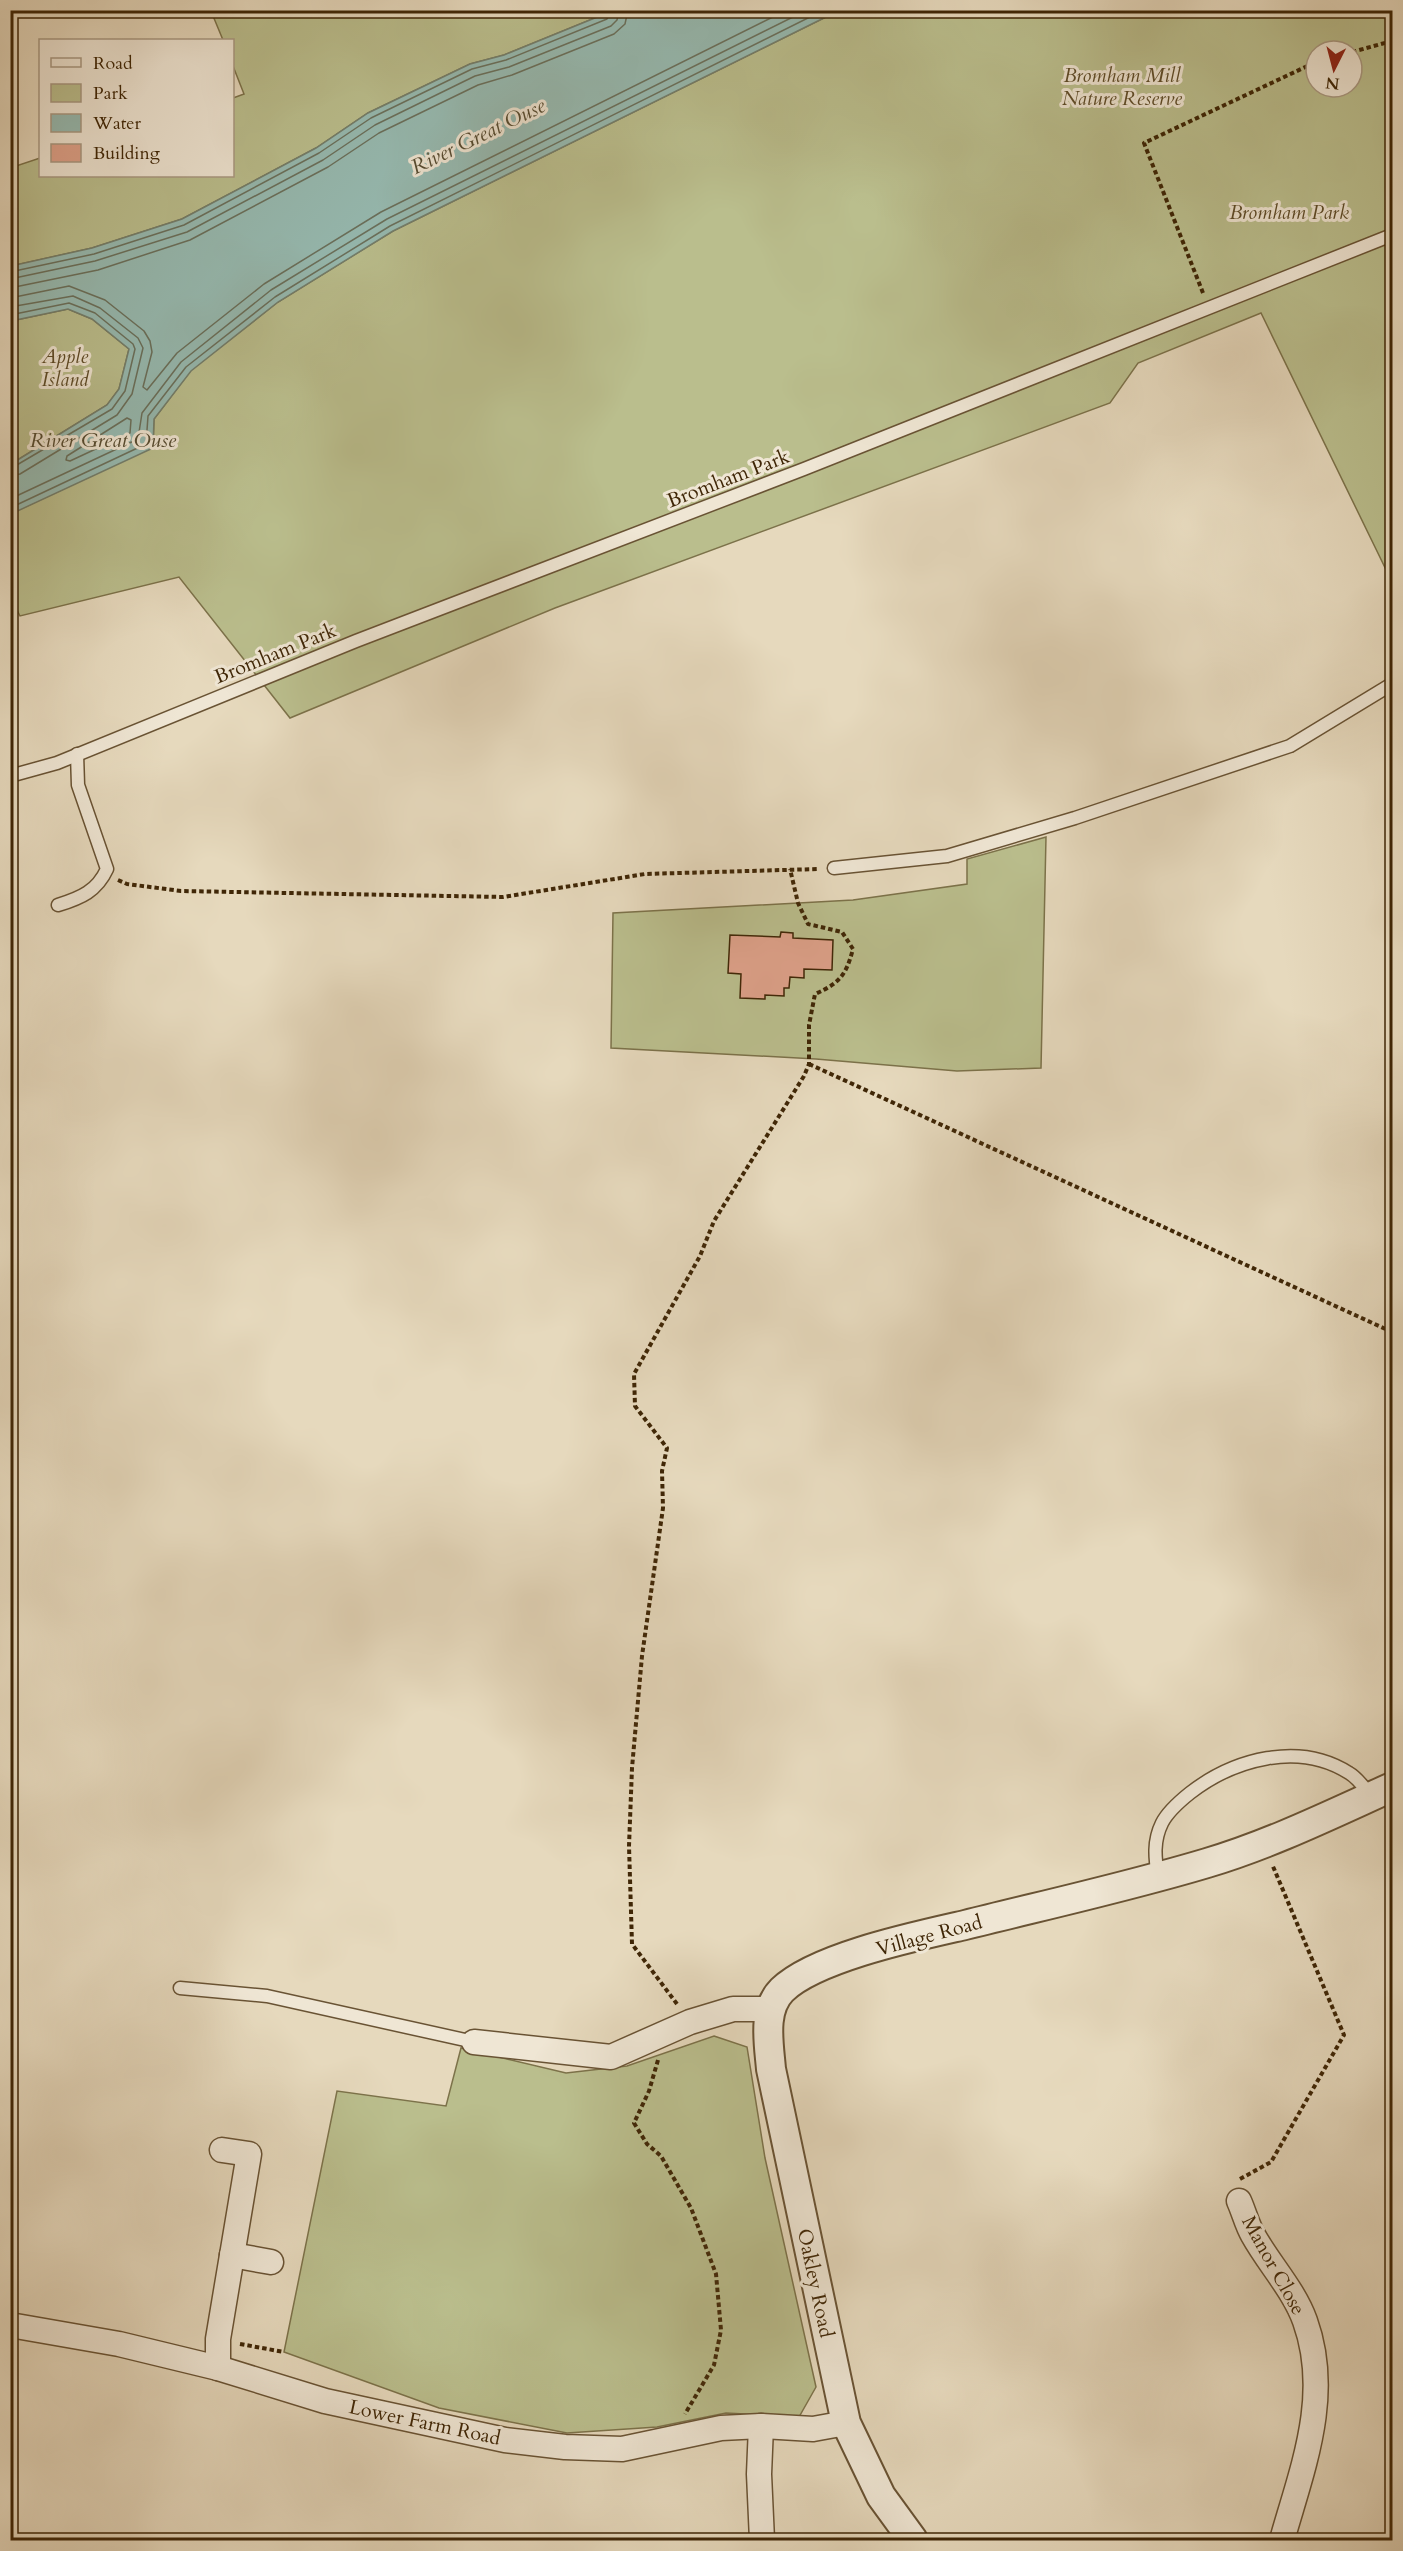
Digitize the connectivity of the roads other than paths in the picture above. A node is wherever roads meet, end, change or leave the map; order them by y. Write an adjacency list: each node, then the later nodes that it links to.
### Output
1 (1392, 235): 3 (lane, Bromham Park)
2 (1392, 684): 5 (lane)
3 (77, 754): 4 (lane, Bromham Park); 6 (lane)
4 (10, 776)
5 (834, 868)
6 (58, 905)
7 (1382, 1792): 8 (street, Village Road); 8 (lane)
8 (1158, 1877): 10 (street, Village Road)
9 (180, 1988): 11 (lane)
10 (771, 2009): 11 (street); 18 (street, Oakley Road)
11 (474, 2042)
12 (222, 2150): 14 (street)
13 (1239, 2201): 22 (street, Manor Close)
14 (232, 2255): 15 (street); 17 (street)
15 (271, 2262)
16 (10, 2325): 17 (street, Lower Farm Road)
17 (218, 2368): 19 (street, Lower Farm Road)
18 (846, 2423): 19 (street, Lower Farm Road); 21 (street, Oakley Road)
19 (761, 2426): 20 (street)
20 (762, 2541)
21 (913, 2541)
22 (1282, 2541)

